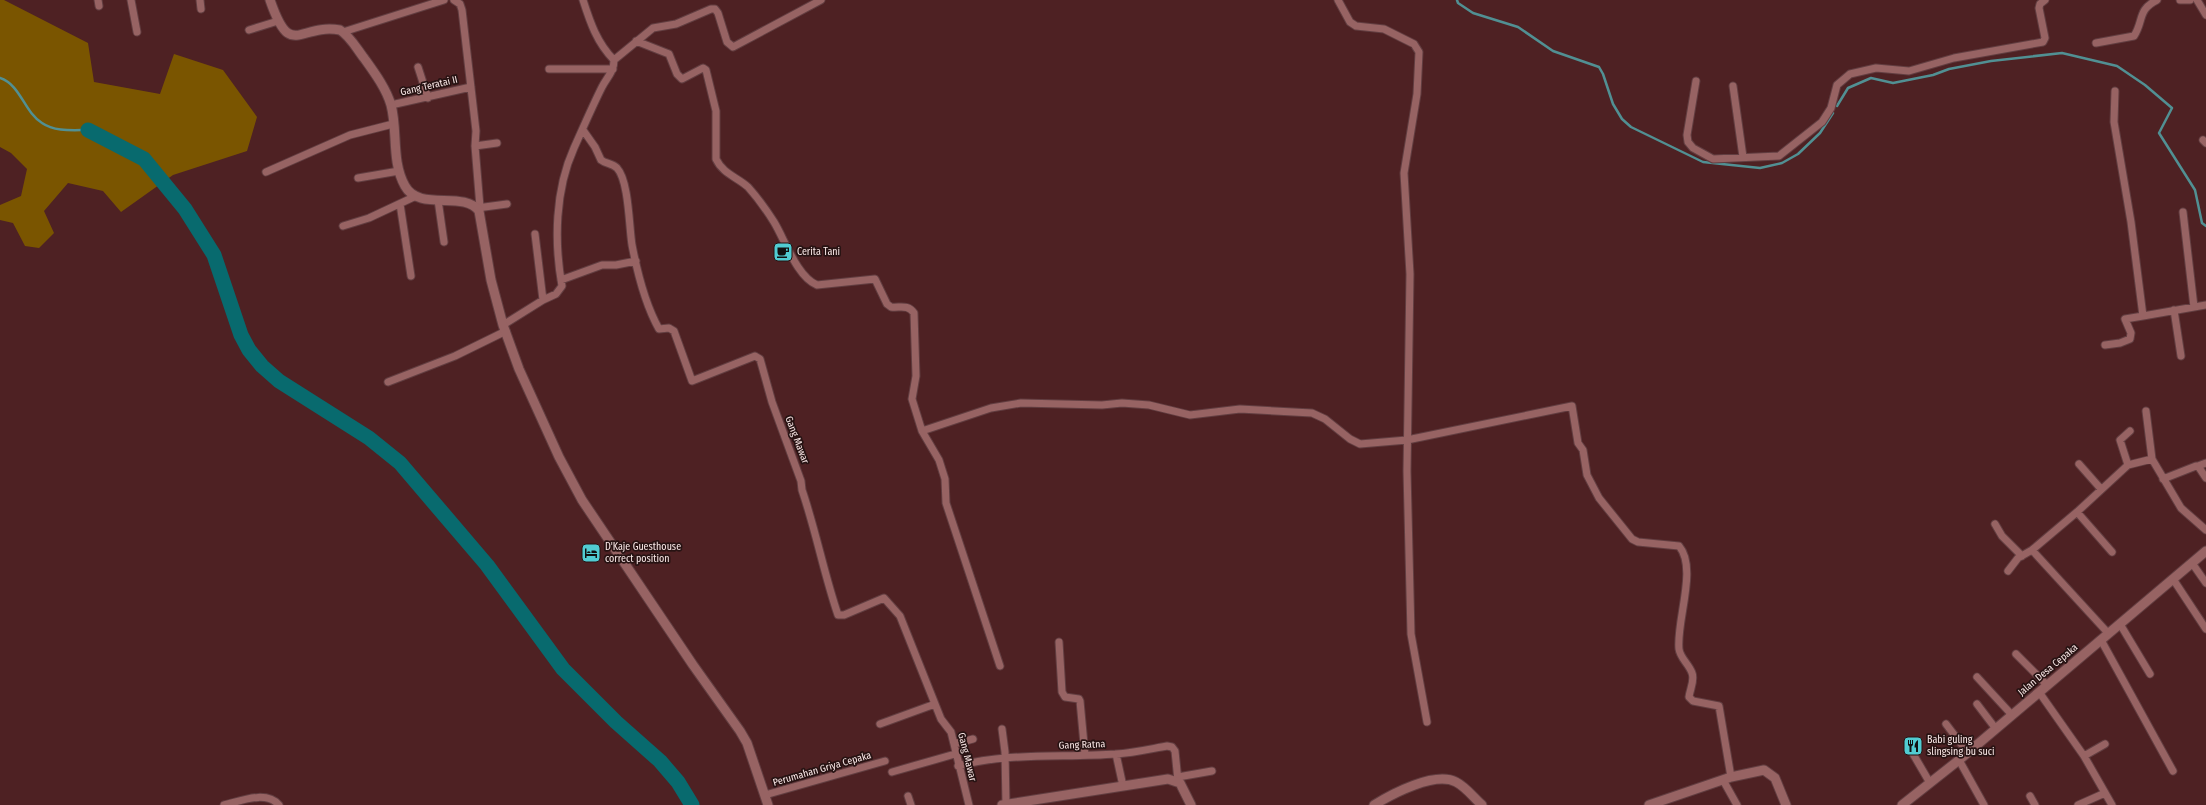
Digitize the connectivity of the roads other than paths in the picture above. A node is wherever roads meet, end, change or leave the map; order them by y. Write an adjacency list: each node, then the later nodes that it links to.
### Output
1 (131, 0): 18 (street)
2 (200, 0): 14 (street)
3 (270, 0): 16 (street)
4 (444, 0): 19 (street)
5 (454, 0): 28 (street)
6 (583, 0): 22 (street)
7 (821, 0): 20 (street)
8 (1338, 0): 64 (street)
9 (2045, 0): 36 (street)
10 (2157, 0): 21 (street)
11 (2180, 0): 12 (street)
12 (2190, 0)
13 (2197, 0): 15 (street)
14 (201, 9)
15 (2206, 15)
16 (278, 21): 17 (street); 19 (street)
17 (249, 30)
18 (137, 32)
19 (343, 32): 31 (street)
20 (636, 41): 22 (street); 62 (street)
21 (2096, 43)
22 (614, 60): 25 (street)
23 (418, 67): 30 (street)
24 (549, 69): 25 (street)
25 (613, 69): 33 (street)
26 (1696, 81): 36 (street)
27 (1733, 86): 36 (street)
28 (471, 87): 30 (street, Gang Teratai II); 35 (street)
29 (2115, 91): 56 (street)
30 (428, 98): 31 (street, Gang Teratai II)
31 (391, 105): 32 (street)
32 (393, 124): 37 (street); 38 (street)
33 (583, 130): 49 (street, Gang Mawar); 51 (street)
34 (497, 143): 35 (street)
35 (475, 146): 44 (street)
36 (1743, 156)
37 (399, 171): 39 (street); 40 (street)
38 (266, 172)
39 (358, 178)
40 (416, 196): 41 (street); 42 (street)
41 (438, 200): 44 (street); 48 (street)
42 (400, 204): 46 (street); 50 (street)
43 (507, 204): 44 (street)
44 (479, 208): 57 (street)
45 (2183, 212): 54 (street)
46 (343, 226)
47 (535, 234): 52 (street)
48 (444, 242)
49 (636, 261): 51 (street); 95 (street, Gang Mawar)
50 (410, 276)
51 (561, 280): 52 (street)
52 (543, 300): 57 (street)
53 (2206, 305): 54 (street)
54 (2194, 307): 55 (street)
55 (2174, 310): 56 (street); 59 (street)
56 (2143, 316): 58 (street)
57 (504, 328): 60 (street); 124 (street)
58 (2105, 345)
59 (2182, 356)
60 (388, 382)
61 (2146, 411): 65 (street)
62 (922, 431): 64 (street); 90 (street)
63 (2130, 431): 68 (street)
64 (1407, 440): 98 (street); 119 (street)
65 (2152, 459): 68 (street); 71 (street)
66 (2206, 463): 69 (street)
67 (2079, 464): 72 (street)
68 (2128, 465): 72 (street)
69 (2198, 466): 70 (street); 71 (street)
70 (2206, 478)
71 (2163, 479): 75 (street)
72 (2101, 489): 73 (street)
73 (2077, 512): 76 (street); 78 (street)
74 (1995, 524): 79 (street)
75 (2206, 530)
76 (2032, 550): 79 (street); 86 (street)
77 (2206, 551): 80 (street, Jalan Desa Cepaka)
78 (2112, 552)
79 (2022, 556): 81 (street)
80 (2192, 563): 82 (street, Jalan Desa Cepaka); 83 (street)
81 (2008, 571)
82 (2173, 579): 84 (street, Jalan Desa Cepaka); 85 (street)
83 (2206, 583)
84 (2120, 624): 86 (street, Jalan Desa Cepaka); 91 (street)
85 (2206, 629)
86 (2108, 633): 87 (street, Jalan Desa Cepaka)
87 (2101, 640): 93 (street, Jalan Desa Cepaka); 116 (street)
88 (1059, 642): 110 (street)
89 (2016, 654): 93 (street)
90 (1000, 666)
91 (2150, 674)
92 (1977, 676): 97 (street)
93 (2047, 685): 94 (street, Jalan Desa Cepaka)
94 (2039, 692): 97 (street, Jalan Desa Cepaka); 111 (street)
95 (935, 704): 99 (street); 104 (street, Gang Mawar)
96 (1977, 704): 102 (street)
97 (2012, 715): 102 (street, Jalan Desa Cepaka)
98 (1427, 722)
99 (880, 724)
100 (1946, 724): 107 (street)
101 (1002, 729): 112 (street)
102 (1996, 729): 107 (street, Jalan Desa Cepaka)
103 (974, 739): 104 (street)
104 (954, 744): 108 (street, Gang Mawar)
105 (2105, 744): 111 (street)
106 (1909, 747): 121 (street)
107 (1968, 753): 113 (street, Jalan Desa Cepaka)
108 (955, 754): 115 (street, Gang Mawar); 117 (street)
109 (1116, 754): 110 (street, Gang Ratna); 120 (street, Gang Ratna); 122 (street)
110 (1085, 755): 112 (street, Gang Ratna)
111 (2084, 756): 123 (street)
112 (1005, 758): 115 (street, Gang Ratna); 128 (street)
113 (1959, 760): 121 (street, Jalan Desa Cepaka); 141 (street)
114 (885, 761): 124 (street, Perumahan Griya Cepaka)
115 (958, 766): 133 (street, Gang Mawar)
116 (2173, 771)
117 (892, 772)
118 (1212, 772): 120 (street)
119 (1727, 778): 127 (street); 138 (street); 139 (street)
120 (1178, 779): 122 (street); 134 (street)
121 (1930, 783): 140 (street, Jalan Desa Cepaka)
122 (1123, 786): 128 (street)
123 (2104, 793): 143 (street); 144 (street)
124 (765, 795): 131 (street)
125 (908, 796): 132 (street)
126 (2030, 796): 142 (street)
127 (1663, 803): 137 (street)
128 (1004, 804)
129 (224, 805): 130 (street)
130 (279, 805)
131 (768, 805)
132 (911, 805)
133 (969, 805)
134 (1190, 805)
135 (1374, 805): 136 (street)
136 (1482, 805)
137 (1649, 805)
138 (1737, 805)
139 (1786, 805)
140 (1902, 805)
141 (1984, 805)
142 (2035, 805)
143 (2078, 805)
144 (2112, 805)

